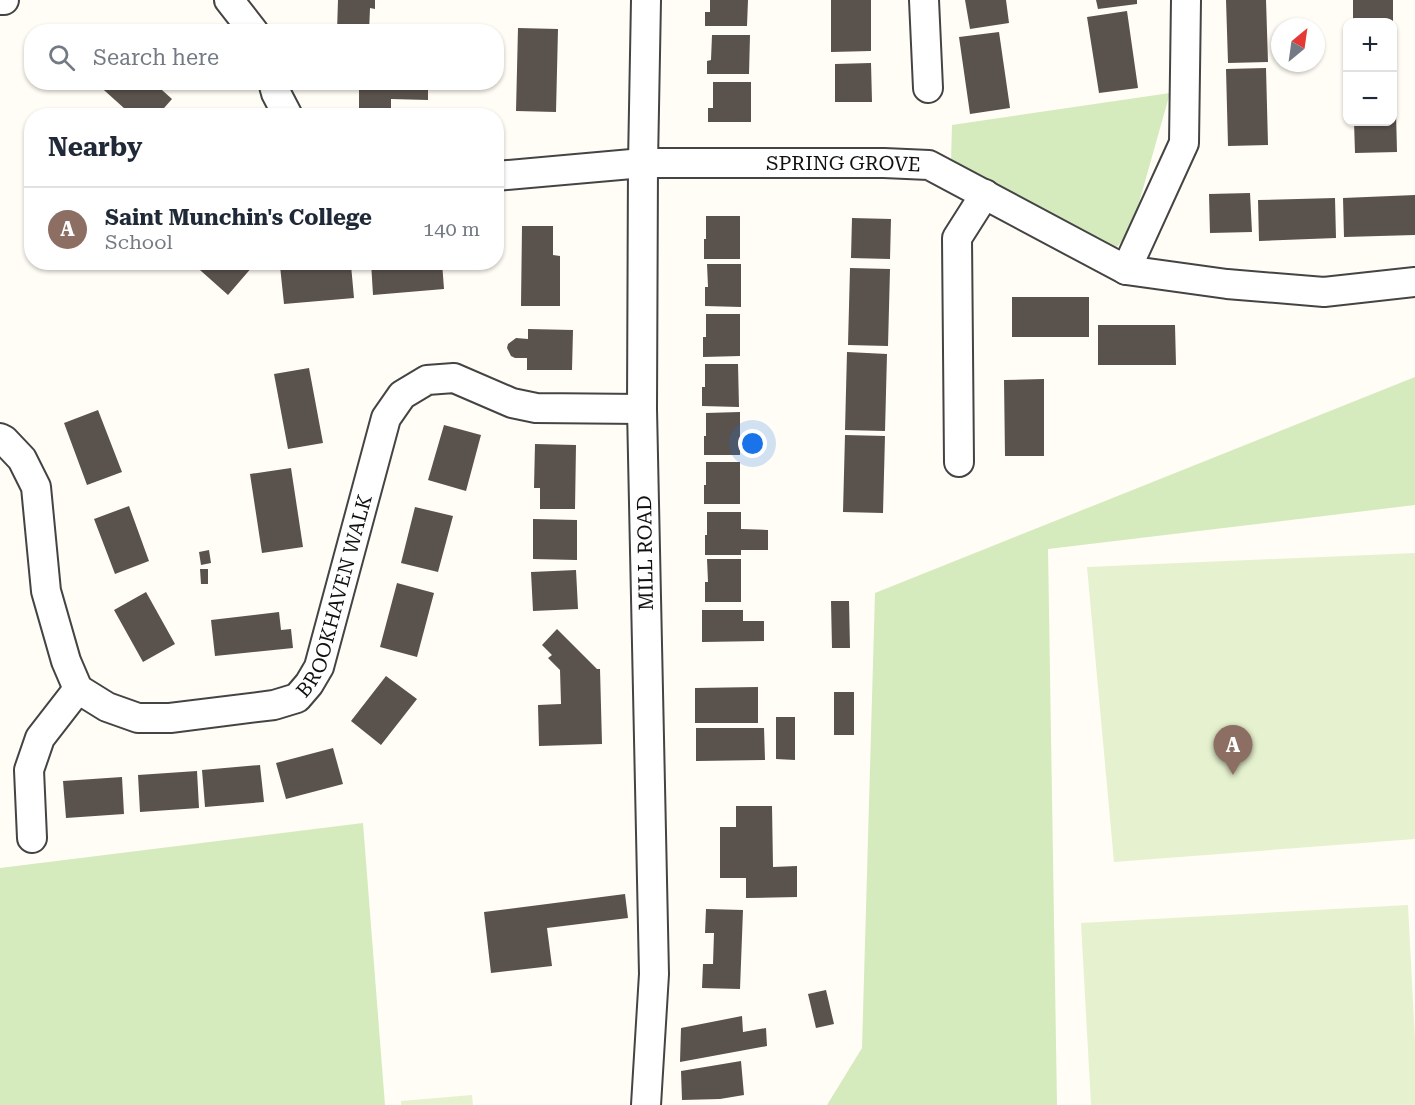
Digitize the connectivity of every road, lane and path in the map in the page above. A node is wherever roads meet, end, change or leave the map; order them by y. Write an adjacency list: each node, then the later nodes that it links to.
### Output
1 (230, 0): 5 (street)
2 (646, 0): 9 (street, MILL ROAD)
3 (924, 0): 6 (street)
4 (1186, 0): 12 (street)
5 (248, 24)
6 (928, 88)
7 (275, 90): 8 (street)
8 (284, 108)
9 (643, 163): 10 (street, SPRING GROVE); 11 (street, SPRING GROVE); 14 (street, MILL ROAD)
10 (504, 175)
11 (985, 194): 12 (street, SPRING GROVE); 16 (street)
12 (1126, 270): 13 (street, SPRING GROVE)
13 (1415, 282)
14 (642, 409): 17 (street, BROOKHAVEN WALK); 19 (street, MILL ROAD)
15 (0, 438): 17 (street)
16 (959, 462)
17 (78, 689): 18 (street)
18 (32, 838)
19 (646, 1105)

